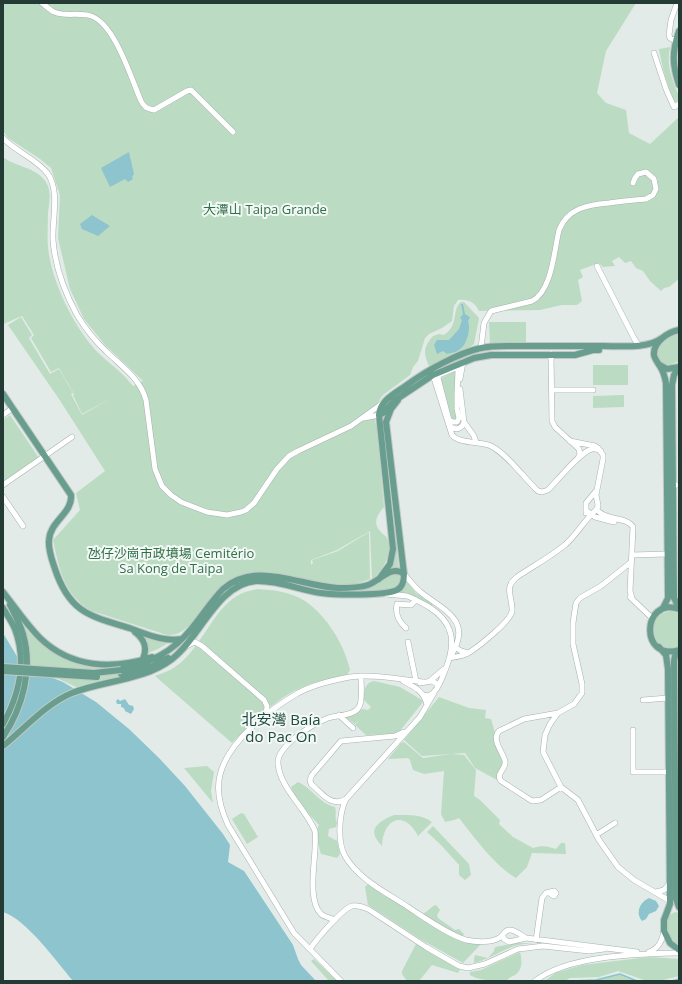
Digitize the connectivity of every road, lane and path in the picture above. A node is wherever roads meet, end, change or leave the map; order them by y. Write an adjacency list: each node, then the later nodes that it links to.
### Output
1 (42, 3): 7 (street)
2 (677, 3): 3 (street)
3 (677, 37): 5 (main road)
4 (654, 53): 6 (street)
5 (679, 85)
6 (679, 104)
7 (233, 132)
8 (3, 138): 31 (street)
9 (633, 183): 15 (street)
10 (598, 266): 13 (street)
11 (679, 330): 12 (main road)
12 (662, 338): 13 (main road); 17 (main road)
13 (637, 343): 14 (main road)
14 (526, 346): 15 (main road); 16 (main road)
15 (481, 348): 19 (main road)
16 (551, 354): 17 (main road); 18 (main road); 23 (street)
17 (654, 356): 20 (main road)
18 (463, 362): 22 (main road); 32 (street)
19 (442, 364): 22 (main road); 27 (main road)
20 (660, 365): 21 (main road); 49 (main road)
21 (679, 367): 41 (main road)
22 (433, 375): 26 (main road); 33 (street)
23 (552, 390): 24 (street); 35 (street)
24 (593, 390)
25 (3, 394): 28 (main road)
26 (398, 400): 30 (main road); 52 (main road)
27 (383, 403): 30 (main road); 31 (street)
28 (13, 408): 29 (street); 38 (main road)
29 (3, 415)
30 (379, 415): 31 (street); 53 (main road)
31 (361, 419)
32 (464, 422): 33 (street); 36 (street)
33 (450, 423): 33 (street); 36 (street)
34 (72, 437): 38 (street)
35 (570, 441): 37 (street); 39 (street)
36 (476, 442): 39 (street)
37 (601, 451): 39 (street); 42 (street)
38 (45, 456): 40 (street); 66 (main road)
39 (576, 460)
40 (3, 485)
41 (676, 485): 50 (main road)
42 (597, 488): 44 (street); 45 (street)
43 (3, 497): 47 (street)
44 (590, 499): 45 (street); 46 (street)
45 (596, 500): 46 (street)
46 (590, 513): 48 (street); 51 (street); 74 (street)
47 (23, 526)
48 (632, 554): 49 (street); 56 (street)
49 (667, 554): 62 (main road)
50 (676, 558): 60 (main road)
51 (630, 563): 56 (street); 94 (street)
52 (404, 574): 53 (main road); 54 (main road); 58 (street)
53 (379, 579): 67 (main road)
54 (377, 593): 57 (street); 68 (main road)
55 (3, 594): 76 (main road); 102 (main road, bridge)
56 (632, 598): 63 (street)
57 (416, 600): 61 (street); 65 (street)
58 (438, 605): 61 (street); 71 (street)
59 (3, 608): 97 (main road)
60 (679, 609): 62 (main road)
61 (436, 611): 64 (street)
62 (659, 611): 63 (main road)
63 (652, 618): 72 (main road)
64 (450, 627): 71 (street); 75 (street)
65 (406, 628)
66 (132, 629): 67 (main road); 76 (main road)
67 (182, 639): 76 (main road); 80 (main road)
68 (189, 640): 70 (main road); 80 (main road)
69 (408, 642): 84 (street)
70 (185, 647): 89 (street); 104 (main road)
71 (455, 647): 74 (street); 75 (street)
72 (659, 648): 73 (main road); 91 (main road)
73 (679, 650): 91 (main road)
74 (468, 653): 75 (street)
75 (449, 658): 77 (street)
76 (143, 659)
77 (447, 665): 83 (street); 87 (street)
78 (3, 667): 80 (main road, bridge)
79 (3, 671): 80 (main road, bridge)
80 (121, 672)
81 (361, 676): 82 (street); 92 (street); 96 (street)
82 (398, 679): 84 (street); 86 (street)
83 (431, 680): 85 (street); 87 (street)
84 (416, 681): 85 (street)
85 (422, 682): 86 (street)
86 (418, 689): 88 (street)
87 (435, 691): 88 (street); 93 (street)
88 (423, 695): 93 (street)
89 (264, 700): 92 (street); 95 (street)
90 (643, 700): 91 (street)
91 (674, 700): 106 (main road)
92 (282, 705): 95 (street)
93 (427, 705): 101 (street)
94 (558, 713): 107 (street); 107 (street)
95 (266, 715): 124 (street)
96 (339, 715): 99 (street); 118 (street)
97 (5, 719): 98 (main road)
98 (3, 724)
99 (353, 728)
100 (633, 730): 106 (street)
101 (407, 731): 103 (street); 105 (street)
102 (3, 737)
103 (384, 738): 105 (street); 108 (street)
104 (3, 746)
105 (390, 750): 108 (street)
106 (674, 772): 111 (main road); 112 (main road)
107 (561, 787): 110 (street)
108 (346, 799): 120 (street)
109 (615, 822): 110 (street)
110 (596, 835): 113 (street)
111 (677, 844): 116 (main road)
112 (670, 883): 113 (street); 115 (main road)
113 (655, 892): 115 (street)
114 (549, 893): 122 (street)
115 (670, 901): 117 (main road)
116 (679, 908): 117 (main road)
117 (668, 911): 119 (main road)
118 (335, 920): 123 (street); 124 (street)
119 (664, 931): 125 (main road); 126 (street)
120 (503, 936): 121 (street); 121 (street)
121 (526, 938): 122 (street)
122 (536, 940): 123 (street)
123 (604, 949): 126 (street)
124 (310, 950): 127 (street)
125 (679, 952): 126 (street)
126 (646, 954): 128 (street)
127 (341, 981)
128 (535, 981)

